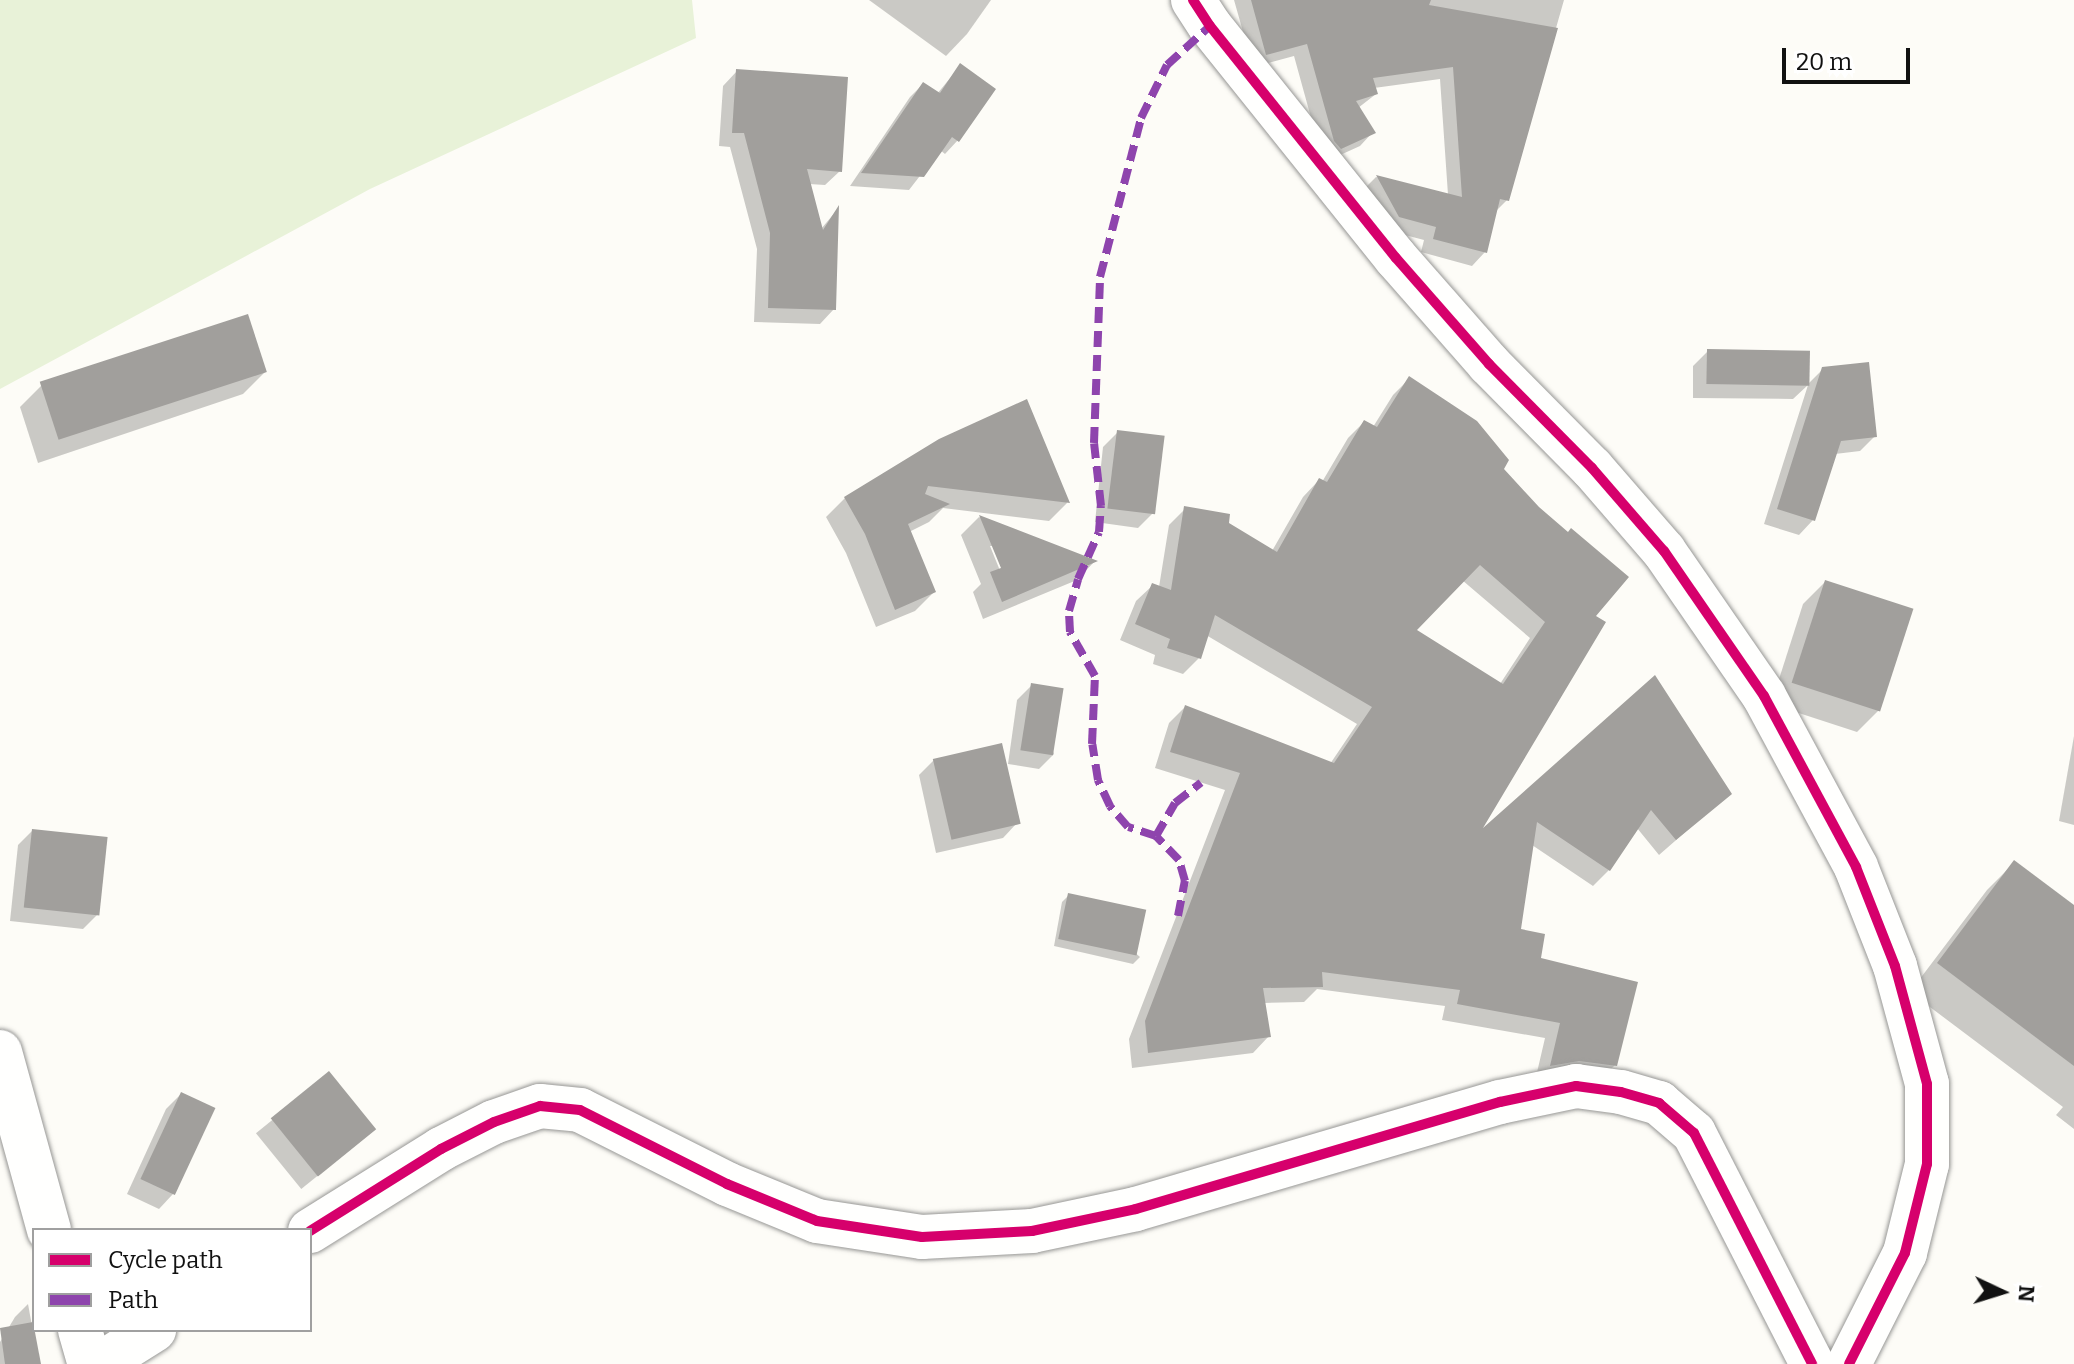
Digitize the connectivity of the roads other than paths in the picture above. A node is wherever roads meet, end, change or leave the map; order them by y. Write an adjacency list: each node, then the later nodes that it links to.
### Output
1 (1193, 0): 10 (street)
2 (0, 1052): 3 (street)
3 (48, 1228)
4 (312, 1230): 9 (street)
5 (81, 1332): 7 (street)
6 (151, 1332): 8 (street)
7 (90, 1364)
8 (100, 1364)
9 (1812, 1364)
10 (1849, 1364)

